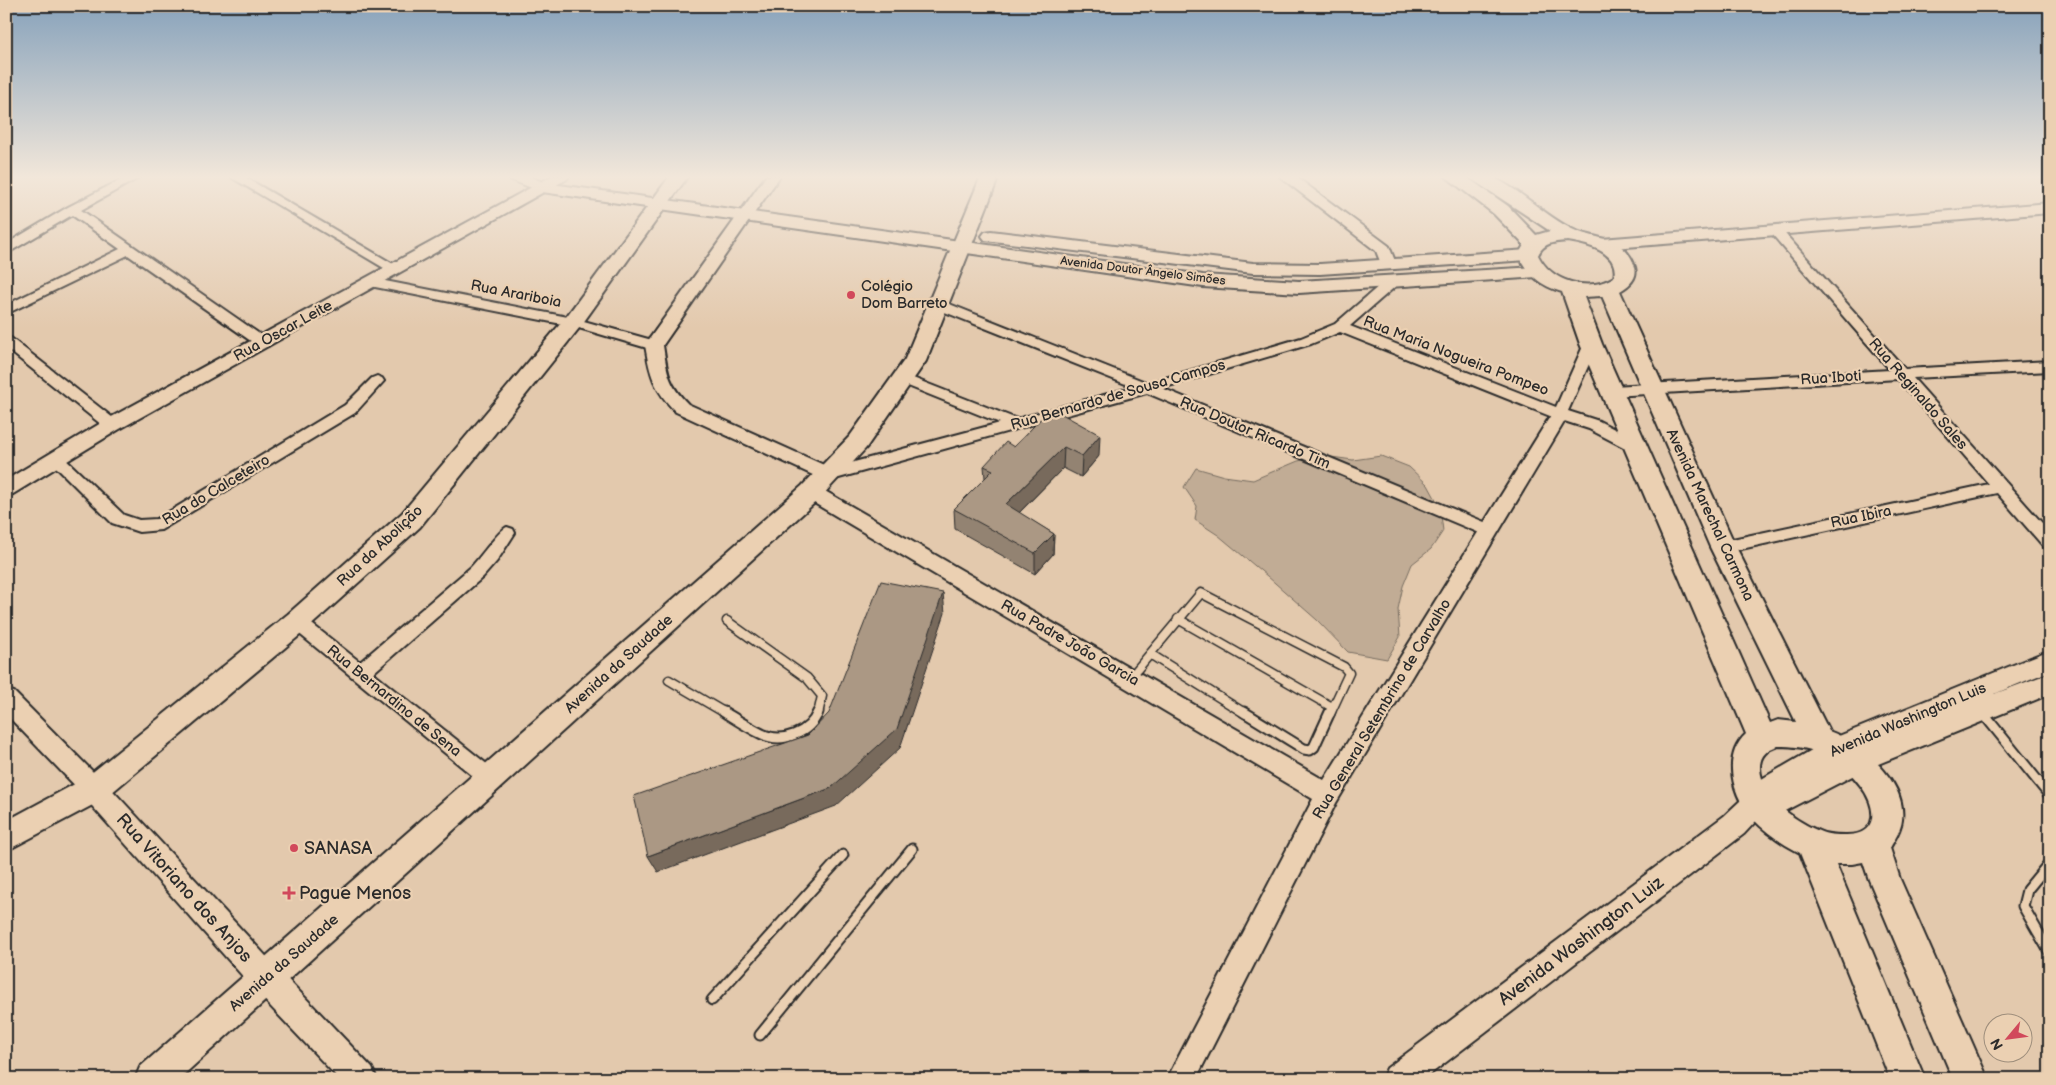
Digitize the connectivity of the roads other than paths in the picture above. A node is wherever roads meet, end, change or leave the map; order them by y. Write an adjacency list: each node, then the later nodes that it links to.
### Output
1 (45, 227): 18 (street)
2 (96, 227): 19 (street)
3 (323, 227): 22 (street)
4 (470, 227): 22 (street, Rua Oscar Leite)
5 (641, 227): 30 (main road, Rua da Abolição)
6 (738, 227): 35 (street)
7 (871, 227): 16 (main road, Avenida Doutor Ângelo Simões)
8 (969, 227): 16 (main road, Avenida da Saudade)
9 (1353, 227): 24 (street)
10 (1513, 227): 20 (main road)
11 (1555, 227): 14 (main road)
12 (1877, 227): 15 (main road)
13 (1980, 227): 15 (main road)
14 (1568, 235): 17 (main road); 20 (main road)
15 (1781, 237): 17 (main road); 21 (main road); 37 (street, Rua Reginaldo Sales)
16 (963, 240): 24 (main road, Avenida Doutor Ângelo Simões); 28 (main road, Avenida da Saudade)
17 (1602, 244): 21 (main road)
18 (6, 250)
19 (129, 250): 29 (street); 33 (street)
20 (1531, 250): 23 (main road); 24 (main road, Avenida Doutor Ângelo Simões)
21 (1619, 257): 27 (main road)
22 (394, 268): 25 (street, Rua Oscar Leite)
23 (1538, 272): 24 (main road, Avenida Doutor Ângelo Simões); 26 (main road)
24 (1390, 274): 31 (street, Rua Bernardo de Sousa Campos)
25 (370, 282): 30 (street, Rua Arariboia); 33 (street, Rua Oscar Leite)
26 (1571, 288): 27 (main road); 34 (main road)
27 (1609, 288): 41 (main road, Avenida Marechal Carmona)
28 (937, 304): 38 (main road, Avenida da Saudade); 40 (street, Rua Doutor Ricardo Tim)
29 (6, 310)
30 (573, 322): 35 (street, Rua Arariboia); 57 (main road, Rua da Abolição)
31 (1340, 328): 40 (street, Rua Bernardo de Sousa Campos); 43 (street, Rua Maria Nogueira Pompeo)
32 (6, 341): 45 (street)
33 (263, 343): 45 (street, Rua Oscar Leite)
34 (1591, 344): 42 (main road); 43 (street, Rua General Setembrino de Carvalho)
35 (654, 345): 48 (street, Rua Padre João Garcia)
36 (2050, 366): 37 (street, Rua Iboti)
37 (1899, 373): 41 (street, Rua Iboti); 49 (street, Rua Reginaldo Sales)
38 (903, 378): 44 (street); 48 (main road, Avenida da Saudade)
39 (377, 381): 47 (street, Rua do Calceteiro)
40 (1148, 388): 44 (street, Rua Bernardo de Sousa Campos); 51 (street, Rua Doutor Ricardo Tim)
41 (1653, 390): 42 (street, Rua Iboti); 54 (main road, Avenida Marechal Carmona)
42 (1613, 391): 46 (main road)
43 (1560, 414): 46 (street, Rua Maria Nogueira Pompeo); 51 (street, Rua General Setembrino de Carvalho)
44 (1016, 424): 48 (street, Rua Bernardo de Sousa Campos)
45 (112, 425): 47 (street, Rua Oscar Leite)
46 (1638, 448): 67 (main road)
47 (57, 460): 50 (street, Rua Oscar Leite)
48 (819, 483): 61 (street, Rua Padre João Garcia); 69 (main road, Avenida da Saudade)
49 (2000, 487): 53 (street, Rua Reginaldo Sales); 54 (street, Rua Ibira)
50 (6, 489)
51 (1488, 530): 71 (street, Rua General Setembrino de Carvalho)
52 (506, 533): 60 (street)
53 (2050, 543)
54 (1723, 547): 68 (main road, Avenida Marechal Carmona)
55 (1178, 619): 58 (lane); 65 (lane); 65 (lane)
56 (727, 621): 62 (lane)
57 (297, 622): 60 (street, Rua Bernardino de Sena); 70 (main road, Rua da Abolição)
58 (1149, 654): 61 (lane); 65 (lane)
59 (2050, 660): 68 (main road, Avenida Washington Luis)
60 (360, 673): 69 (street, Rua Bernardino de Sena)
61 (1130, 678): 71 (street, Rua Padre João Garcia)
62 (669, 680)
63 (2050, 683): 66 (main road, Avenida Washington Luis)
64 (6, 699): 70 (street, Rua Vitoriano dos Anjos)
65 (1332, 707)
66 (1981, 711): 68 (main road, Avenida Washington Luis); 72 (lane)
67 (1762, 738): 68 (main road); 73 (main road)
68 (1838, 749): 73 (main road, Avenida Washington Luis); 76 (main road, Avenida Marechal Carmona)
69 (491, 779): 81 (main road, Avenida da Saudade)
70 (94, 789): 74 (main road, Rua da Abolição); 81 (main road, Rua Vitoriano dos Anjos)
71 (1328, 795): 86 (street, Rua General Setembrino de Carvalho)
72 (2050, 796)
73 (1756, 805): 75 (main road); 87 (main road, Avenida Washington Luiz)
74 (6, 837)
75 (1812, 844): 76 (main road); 88 (main road)
76 (1873, 844): 89 (main road)
77 (912, 849): 83 (lane)
78 (843, 855): 82 (lane)
79 (2050, 862): 80 (lane)
80 (2050, 953)
81 (266, 979): 84 (main road, Avenida da Saudade); 85 (main road, Rua Vitoriano dos Anjos)
82 (712, 1000)
83 (760, 1035)
84 (152, 1079)
85 (361, 1079)
86 (1181, 1079)
87 (1398, 1079)
88 (1908, 1079)
89 (1972, 1079)

